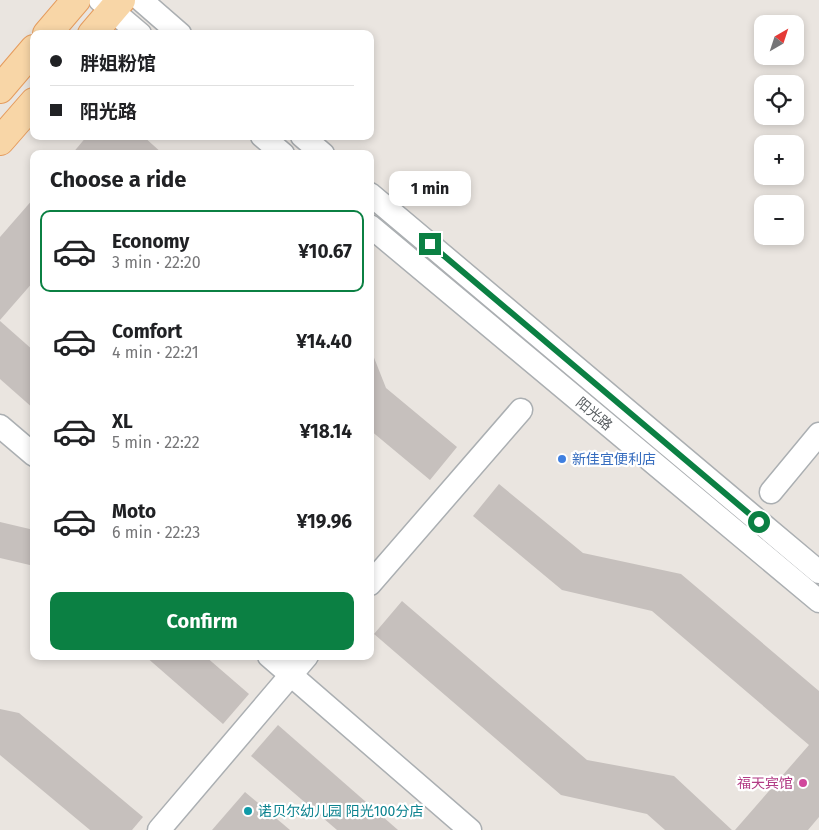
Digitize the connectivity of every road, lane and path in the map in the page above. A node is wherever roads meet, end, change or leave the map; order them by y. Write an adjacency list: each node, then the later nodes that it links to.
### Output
1 (76, 0): 5 (main road)
2 (141, 0): 8 (street)
3 (153, 0): 9 (street)
4 (112, 16): 6 (main road); 7 (street)
5 (50, 30)
6 (96, 30)
7 (134, 30)
8 (175, 30)
9 (176, 30)
10 (30, 55): 11 (main road)
11 (0, 89)
12 (30, 107): 15 (main road)
13 (267, 140): 16 (street)
14 (306, 140): 17 (street)
15 (0, 141)
16 (278, 150)
17 (318, 150)
18 (374, 197): 25 (street, 阳光路)
19 (374, 229): 27 (street, 阳光路)
20 (521, 410): 26 (street)
21 (0, 426): 23 (street)
22 (819, 434): 24 (street)
23 (30, 452)
24 (771, 492)
25 (819, 572)
26 (374, 579)
27 (819, 602)
28 (273, 660): 30 (street)
29 (304, 660): 30 (street)
30 (291, 675): 31 (street); 32 (street)
31 (159, 830)
32 (470, 830)

